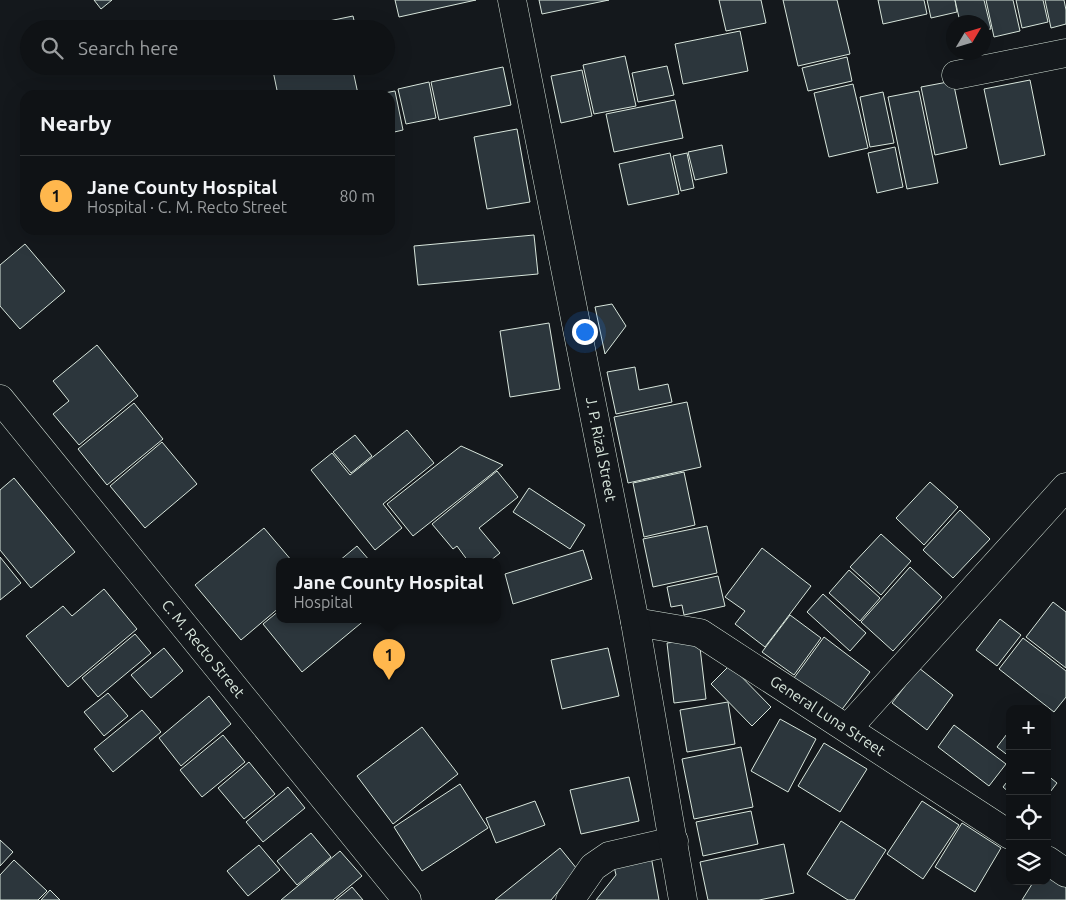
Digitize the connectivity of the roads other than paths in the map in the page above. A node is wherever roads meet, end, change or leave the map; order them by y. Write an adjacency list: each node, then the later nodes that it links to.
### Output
1 (512, 0): 6 (main road, J. P. Rizal Street)
2 (1066, 53): 3 (main road)
3 (956, 74)
4 (0, 399): 12 (main road, C. M. Recto Street)
5 (1066, 487): 7 (main road)
6 (635, 622): 7 (main road, General Luna Street); 9 (main road, J. P. Rizal Street)
7 (848, 728): 8 (main road, General Luna Street)
8 (1006, 832)
9 (674, 841): 13 (main road); 14 (main road, J. P. Rizal Street)
10 (1051, 863): 11 (main road)
11 (1066, 873)
12 (407, 900)
13 (570, 900)
14 (683, 900)

